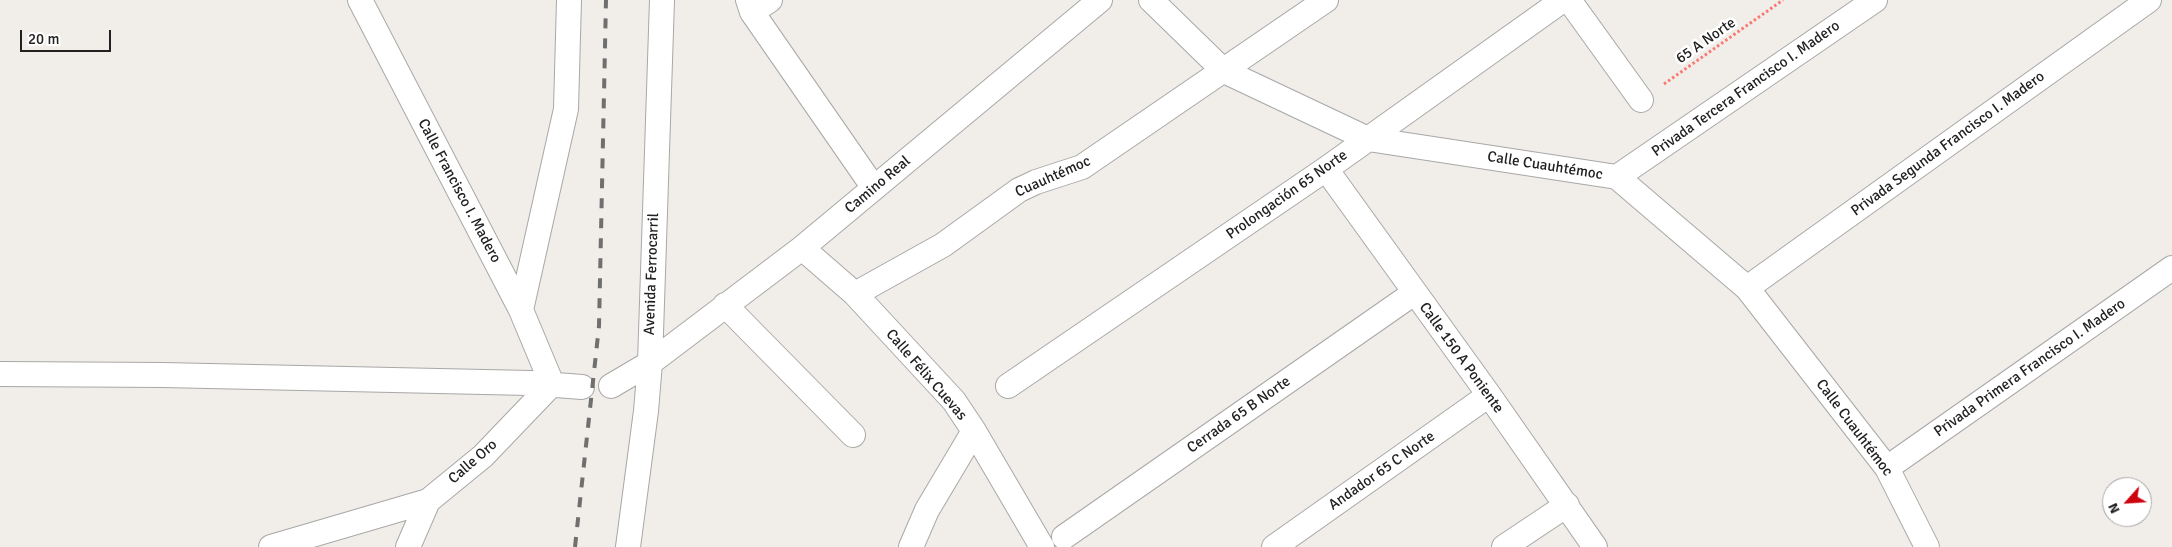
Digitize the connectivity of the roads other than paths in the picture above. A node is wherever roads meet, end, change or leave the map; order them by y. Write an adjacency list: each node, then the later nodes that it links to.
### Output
1 (360, 0): 24 (street, Calle Francisco I. Madero)
2 (569, 0): 24 (street)
3 (662, 0): 25 (street, Avenida Ferrocarril)
4 (1100, 0): 17 (street, Camino Real)
5 (1151, 0): 12 (street, Calle Cuauhtémoc)
6 (1326, 0): 12 (street, Cuauhtémoc)
7 (1563, 0): 14 (street, Prolongación 65 Norte)
8 (1569, 0): 13 (street)
9 (1875, 0): 16 (street, Privada Tercera Francisco I. Madero)
10 (2149, 0): 20 (street, Privada Segunda Francisco I. Madero)
11 (757, 4): 17 (street)
12 (1224, 71): 14 (street, Calle Cuauhtémoc); 22 (street, Cuauhtémoc)
13 (1641, 100)
14 (1368, 139): 15 (street, Prolongación 65 Norte); 16 (street, Calle Cuauhtémoc)
15 (1326, 169): 21 (street, Calle 150 A Poniente); 29 (street, Prolongación 65 Norte)
16 (1617, 177): 20 (street, Calle Cuauhtémoc)
17 (874, 188): 18 (street, Camino Real)
18 (802, 248): 22 (street, Calle Félix Cuevas); 23 (street, Camino Real)
19 (2172, 268): 34 (street, Privada Primera Francisco I. Madero)
20 (1746, 288): 34 (street, Calle Cuauhtémoc)
21 (1414, 293): 31 (street, Calle 150 A Poniente); 37 (street, Cerrada 65 B Norte)
22 (855, 294): 32 (street, Calle Félix Cuevas)
23 (725, 305): 25 (street, Camino Real); 33 (street)
24 (521, 310): 27 (street, Calle Francisco I. Madero)
25 (650, 363): 28 (street, Camino Real); 41 (street, Avenida Ferrocarril)
26 (0, 374): 27 (street)
27 (552, 384): 30 (street); 35 (street, Calle Oro)
28 (611, 386)
29 (1008, 386)
30 (582, 387)
31 (1490, 395): 36 (street, Calle 150 A Poniente); 43 (street, Andador 65 C Norte)
32 (974, 431): 38 (street, Calle Félix Cuevas); 42 (street)
33 (853, 434)
34 (1887, 468): 46 (street, Calle Cuauhtémoc)
35 (428, 500): 39 (street); 40 (street, Calle Oro)
36 (1567, 505): 44 (street); 45 (street, Calle 150 A Poniente)
37 (1064, 537)
38 (1033, 541)
39 (271, 547)
40 (408, 547)
41 (628, 547)
42 (911, 547)
43 (1274, 547)
44 (1504, 547)
45 (1595, 547)
46 (1927, 547)

